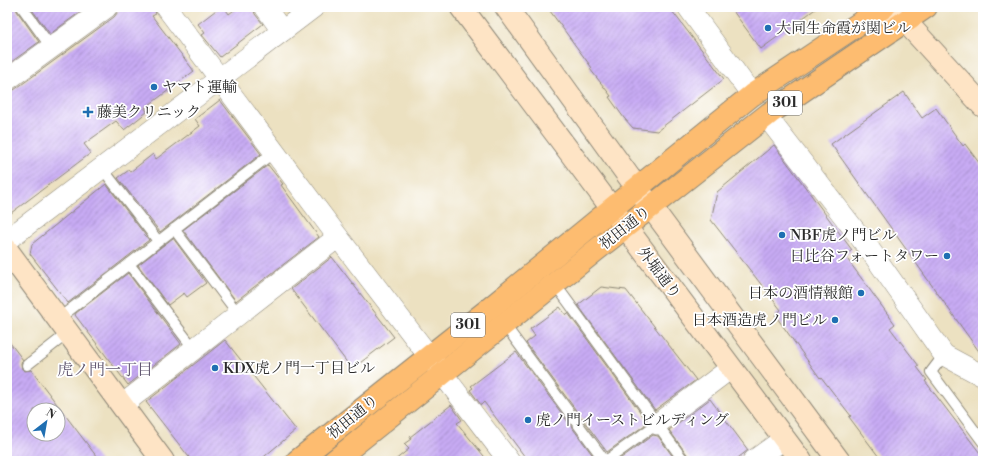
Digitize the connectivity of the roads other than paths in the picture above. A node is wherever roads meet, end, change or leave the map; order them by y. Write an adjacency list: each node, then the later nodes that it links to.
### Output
1 (22, 7): 12 (lane)
2 (107, 7): 12 (street)
3 (166, 7): 13 (street)
4 (265, 7): 11 (street)
5 (314, 7): 11 (street)
6 (461, 7): 22 (main road, 外堀通り)
7 (506, 7): 20 (main road)
8 (688, 7): 15 (street)
9 (926, 7): 10 (main road, 祝田通り / 301)
10 (883, 14): 15 (main road, 祝田通り / 301); 16 (main road); 17 (main road, 祝田通り / 301)
11 (282, 31): 13 (street)
12 (52, 47): 14 (street)
13 (219, 79): 18 (street); 19 (street)
14 (7, 80)
15 (752, 95): 20 (main road, 祝田通り / 301)
16 (983, 106)
17 (767, 117): 21 (main road, 祝田通り / 301); 35 (street)
18 (274, 152): 24 (lane); 25 (street)
19 (102, 168): 26 (street); 27 (lane)
20 (637, 188): 21 (main road); 22 (main road, 祝田通り / 301)
21 (652, 208): 23 (main road, 祝田通り / 301); 53 (main road)
22 (611, 209): 23 (main road, 外堀通り); 36 (main road, 祝田通り / 301)
23 (626, 227): 30 (main road, 祝田通り / 301); 38 (main road, 外堀通り)
24 (174, 229): 27 (lane); 31 (lane)
25 (338, 238): 31 (street); 36 (street)
26 (7, 240)
27 (158, 241): 29 (lane)
28 (7, 250): 33 (main road)
29 (129, 264): 33 (lane); 34 (lane)
30 (554, 284): 32 (main road, 祝田通り / 301); 42 (lane)
31 (239, 315): 34 (street)
32 (504, 324): 39 (main road, 祝田通り / 301); 49 (lane)
33 (63, 326): 37 (lane); 41 (main road)
34 (194, 349): 41 (street)
35 (944, 355): 40 (street); 44 (lane)
36 (429, 356): 39 (street); 46 (main road, 祝田通り / 301)
37 (27, 365)
38 (730, 368): 42 (street); 43 (main road, 外堀通り)
39 (442, 374): 47 (main road, 祝田通り / 301); 48 (street)
40 (983, 376)
41 (122, 405): 45 (main road)
42 (657, 424): 49 (lane); 50 (lane)
43 (784, 439): 51 (street); 52 (main road, 外堀通り)
44 (983, 442)
45 (163, 461)
46 (297, 461)
47 (334, 461)
48 (509, 461)
49 (604, 461)
50 (684, 461)
51 (753, 461)
52 (800, 461)
53 (839, 461)

